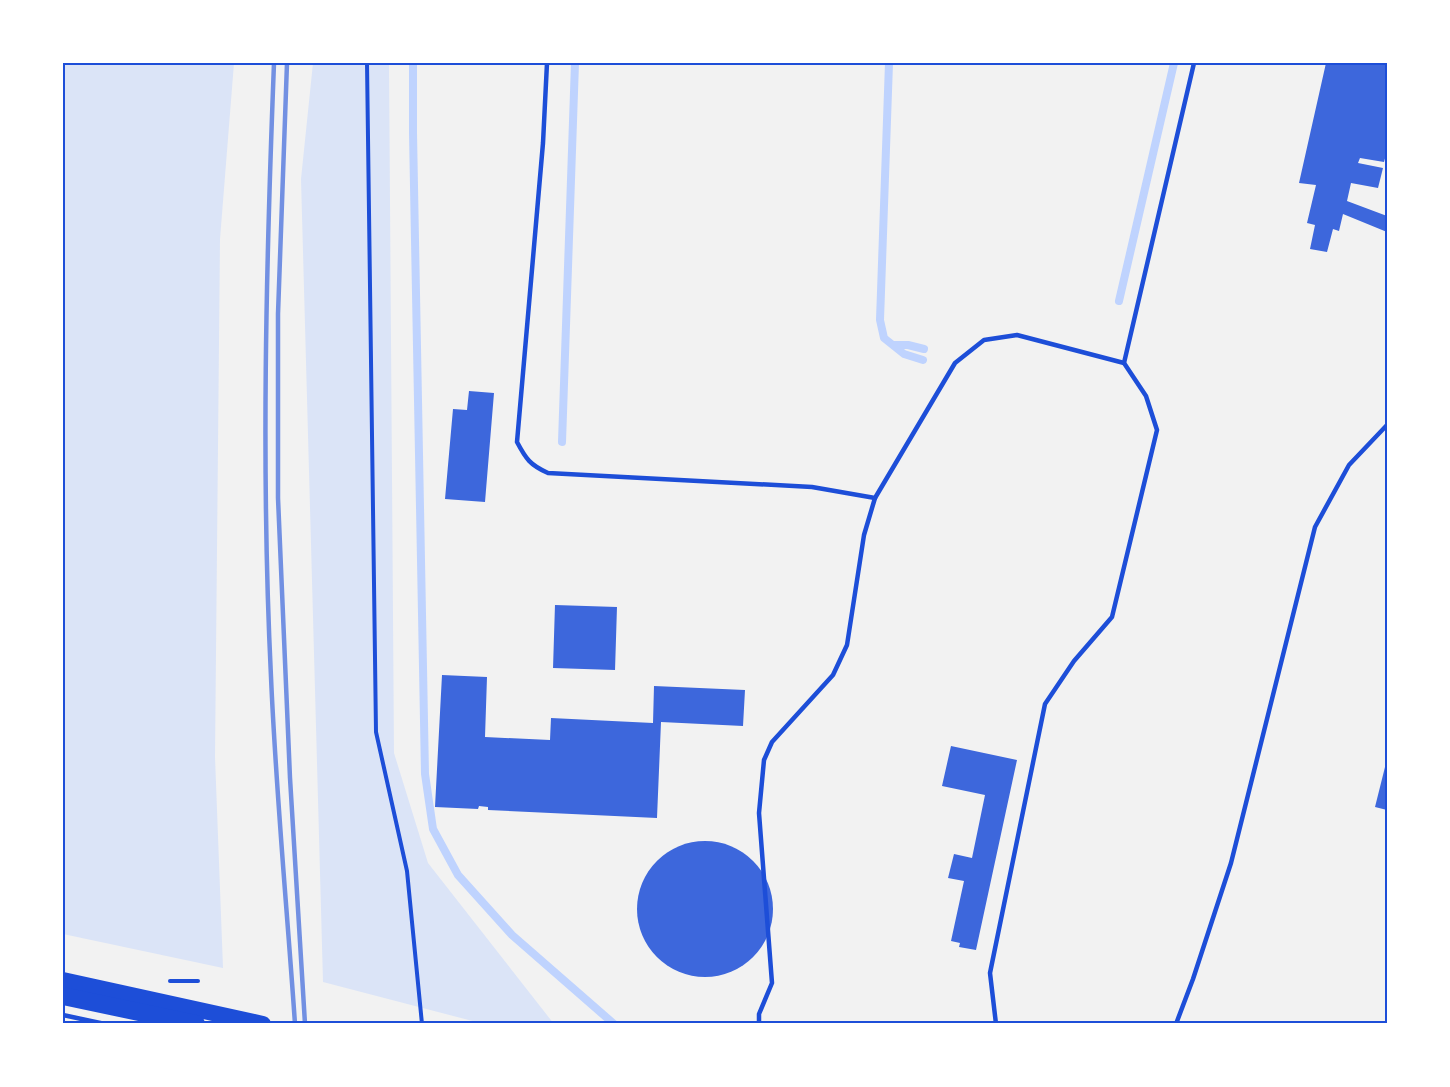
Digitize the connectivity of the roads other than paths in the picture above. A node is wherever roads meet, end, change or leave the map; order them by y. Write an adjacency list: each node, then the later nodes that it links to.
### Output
1 (547, 63): 5 (lane)
2 (1194, 63): 3 (lane)
3 (1124, 363): 5 (lane); 13 (lane)
4 (1387, 425): 14 (lane)
5 (875, 498): 12 (lane)
6 (63, 980): 11 (highway)
7 (63, 996): 10 (highway)
8 (63, 1015): 9 (lane)
9 (105, 1024)
10 (196, 1024)
11 (263, 1024)
12 (759, 1024)
13 (996, 1024)
14 (1176, 1024)

